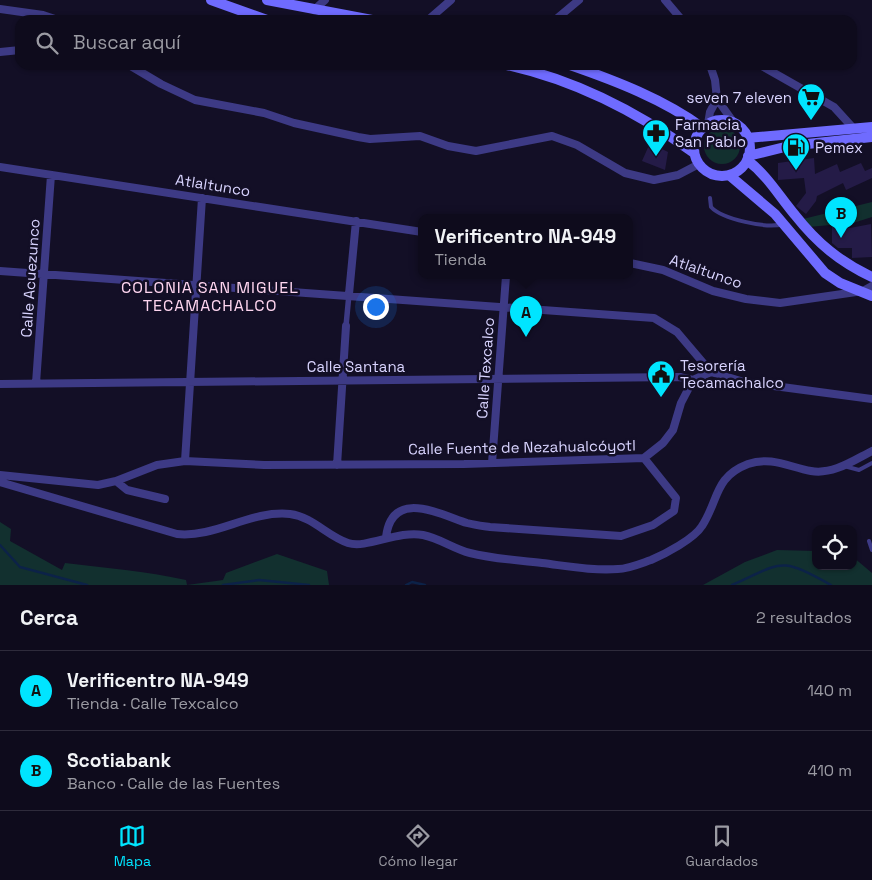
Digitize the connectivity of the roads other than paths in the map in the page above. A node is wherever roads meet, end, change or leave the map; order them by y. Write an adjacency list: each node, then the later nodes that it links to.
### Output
1 (211, 0): 10 (main road)
2 (267, 0): 8 (main road)
3 (325, 0): 8 (street)
4 (451, 0): 12 (street)
5 (579, 0): 13 (street)
6 (665, 0): 14 (street)
7 (0, 8): 9 (street)
8 (314, 10): 11 (main road)
9 (46, 15)
10 (253, 15)
11 (343, 15)
12 (434, 15)
13 (561, 15)
14 (678, 15)
15 (15, 50): 16 (street)
16 (0, 52)
17 (137, 70): 31 (street)
18 (525, 70): 29 (main road)
19 (584, 70): 24 (main road)
20 (712, 70): 22 (street)
21 (769, 70): 26 (street)
22 (716, 99): 23 (street); 24 (street)
23 (734, 123): 24 (main road); 28 (main road)
24 (705, 126): 29 (main road)
25 (872, 127): 26 (main road)
26 (854, 130): 28 (main road)
27 (872, 137): 30 (main road)
28 (747, 138): 30 (main road)
29 (694, 153): 31 (main road)
30 (747, 158): 34 (main road); 43 (main road)
31 (699, 164): 34 (main road)
32 (0, 167): 33 (street, Atlaltunco)
33 (52, 174): 35 (street, Atlaltunco); 42 (street, Calle Acuezunco)
34 (729, 175): 38 (main road)
35 (202, 198): 37 (street, Atlaltunco); 45 (street)
36 (710, 198): 38 (lane)
37 (356, 221): 39 (street, Atlaltunco); 47 (street)
38 (783, 224): 46 (main road)
39 (418, 231)
40 (633, 264): 46 (street, Atlaltunco)
41 (0, 270): 42 (street)
42 (44, 274): 45 (street); 55 (street, Calle Acuezunco)
43 (872, 277)
44 (506, 279): 48 (street, Calle Texcalco)
45 (197, 285): 47 (street); 54 (street)
46 (869, 291)
47 (349, 294): 48 (street); 49 (street)
48 (504, 305): 50 (street); 51 (street, Calle Texcalco)
49 (346, 326): 52 (street)
50 (710, 372): 53 (street); 57 (street)
51 (498, 378): 52 (street, Calle Santana); 53 (street, Calle Santana); 61 (street, Calle Texcalco)
52 (343, 380): 54 (street, Calle Santana); 63 (street)
53 (693, 380): 59 (street, Calle Fuente de Nezahualcóyotl)
54 (191, 381): 55 (street, Calle Santana); 60 (street)
55 (36, 383): 56 (street, Calle Santana)
56 (0, 384)
57 (872, 398)
58 (872, 451): 64 (street)
59 (644, 458): 61 (street, Calle Fuente de Nezahualcóyotl); 69 (street)
60 (186, 462): 63 (street, Calle Fuente de Nezahualcóyotl); 66 (street)
61 (492, 463): 63 (street, Calle Fuente de Nezahualcóyotl)
62 (872, 463): 64 (lane)
63 (337, 465)
64 (844, 466): 69 (street)
65 (0, 475): 66 (street)
66 (116, 481): 68 (street)
67 (0, 482): 69 (street)
68 (165, 499)
69 (386, 537)
70 (869, 541): 71 (lane)
71 (872, 550)

